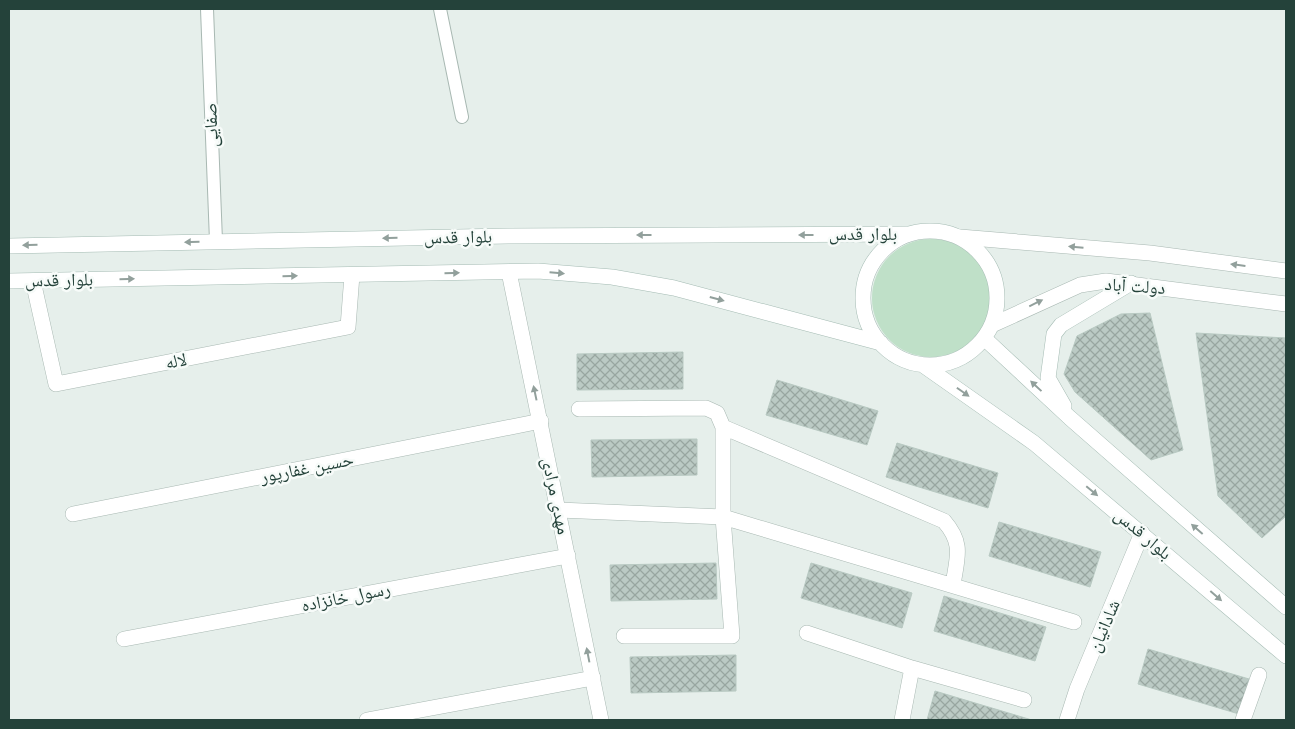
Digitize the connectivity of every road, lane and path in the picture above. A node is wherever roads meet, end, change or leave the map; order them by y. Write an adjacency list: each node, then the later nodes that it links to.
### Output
1 (207, 9): 6 (lane, صفایی)
2 (440, 9): 3 (lane)
3 (462, 117)
4 (907, 234): 5 (street); 6 (street, بلوار قدس, one-way to 6); 17 (street)
5 (960, 237): 8 (street, one-way to 5); 15 (street)
6 (216, 242): 7 (street, بلوار قدس, one-way to 7)
7 (9, 246)
8 (1286, 271)
9 (508, 272): 10 (street, بلوار قدس, one-way to 9); 17 (street, بلوار قدس, one-way to 17); 21 (street, مهدی مرادی, one-way to 9)
10 (352, 275): 12 (street, بلوار قدس, one-way to 10); 12 (street, لاله)
11 (9, 281): 12 (street, بلوار قدس)
12 (33, 281)
13 (1131, 283): 14 (street, دولت آباد); 15 (street, دولت آباد, one-way to 13); 20 (street)
14 (1286, 304)
15 (992, 325): 16 (street)
16 (984, 338): 18 (street); 20 (street, one-way to 16)
17 (880, 343): 18 (street)
18 (923, 365): 26 (street, بلوار قدس, one-way to 26)
19 (579, 409): 22 (street)
20 (1070, 418): 29 (street, one-way to 20)
21 (541, 421): 23 (street, مهدی مرادی); 24 (street, حسین غفارپور)
22 (723, 427): 25 (street); 28 (street)
23 (559, 510): 25 (street); 27 (street, مهدی مرادی)
24 (73, 514)
25 (723, 517): 28 (street); 32 (street)
26 (1142, 533): 34 (street, بلوار قدس, one-way to 34); 42 (street, شادانیان)
27 (568, 556): 33 (street, رسول خانزاده); 37 (street, مهدی مرادی, one-way to 27)
28 (953, 585): 30 (street)
29 (1286, 607)
30 (1074, 622)
31 (807, 633): 35 (street)
32 (624, 636)
33 (124, 639)
34 (1286, 656)
35 (912, 668): 38 (street); 41 (street)
36 (1259, 675): 43 (street)
37 (593, 678): 39 (street); 40 (street, مهدی مرادی)
38 (1024, 700)
39 (367, 720)
40 (601, 720)
41 (902, 720)
42 (1067, 720)
43 (1244, 720)

